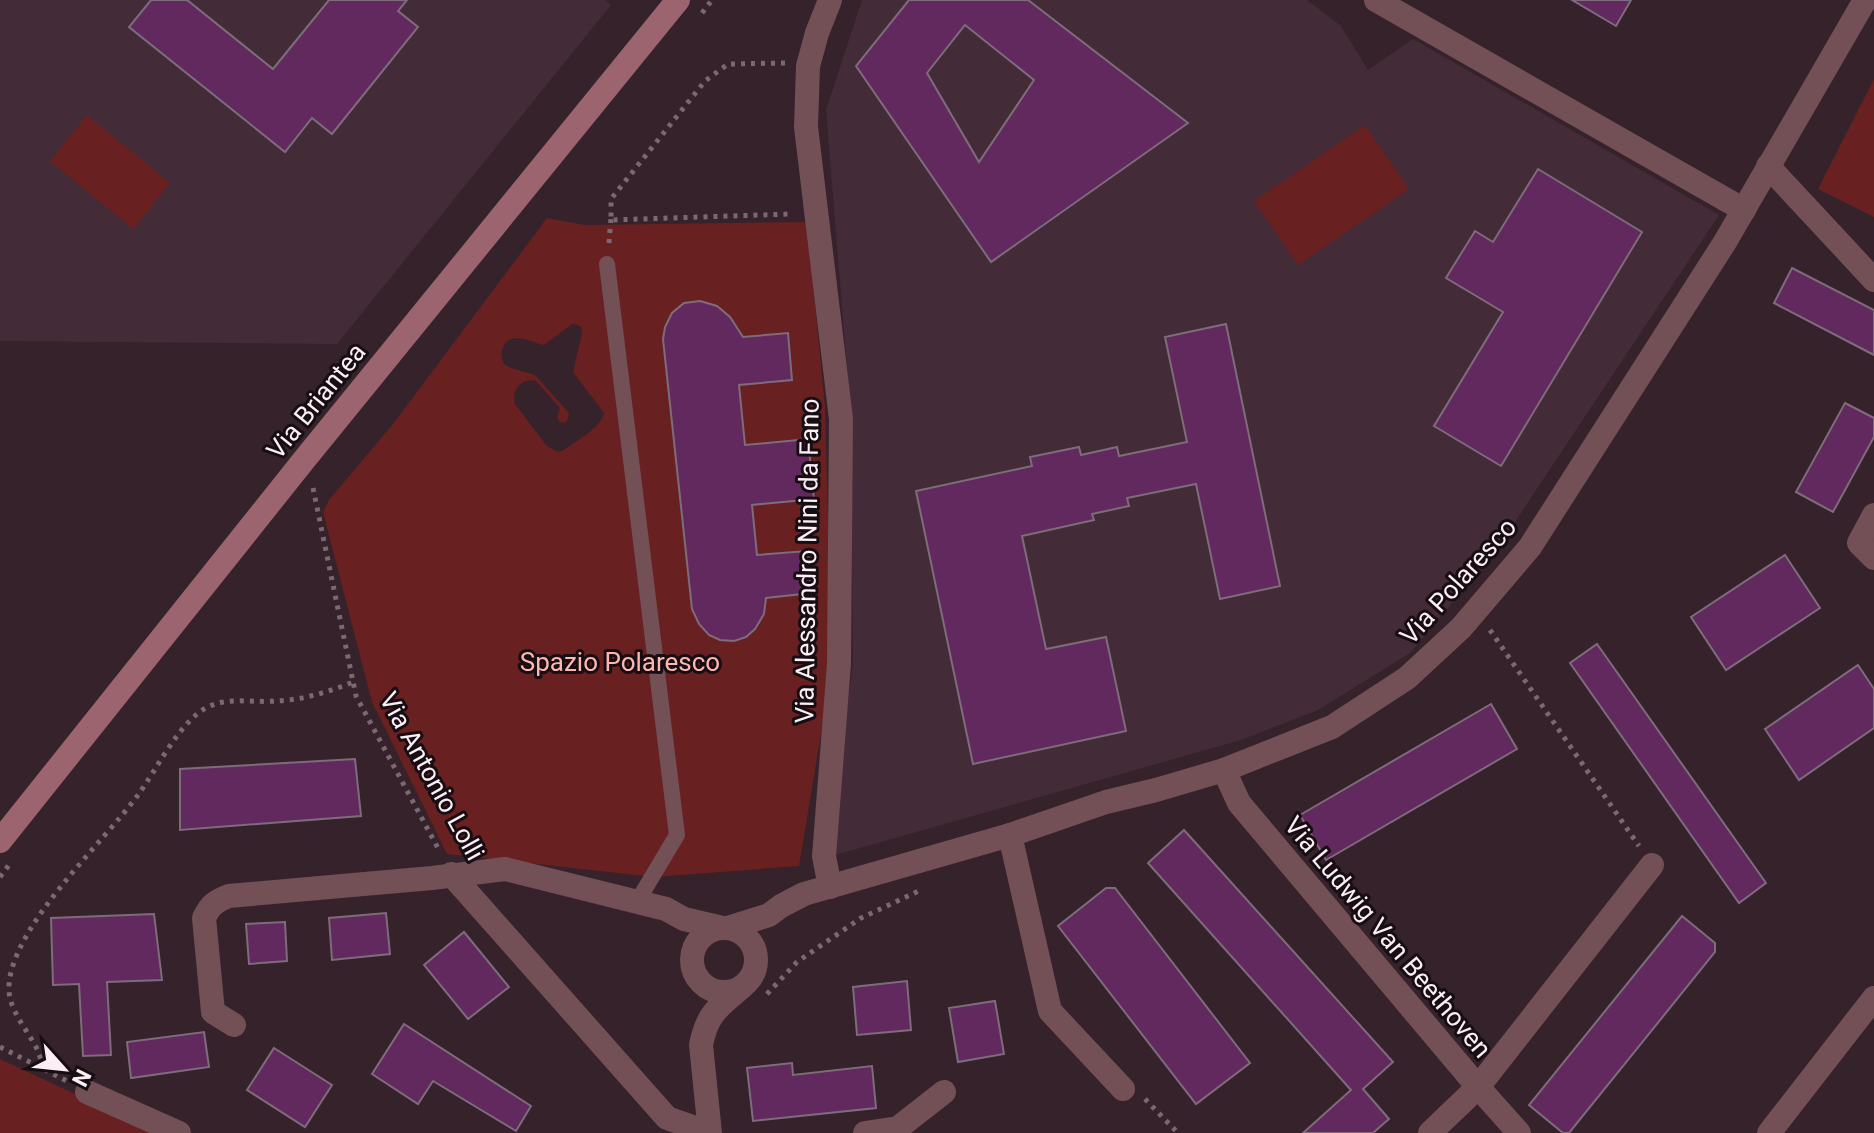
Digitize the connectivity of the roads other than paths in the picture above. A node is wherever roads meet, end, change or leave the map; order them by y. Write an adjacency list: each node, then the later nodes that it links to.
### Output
1 (678, 0): 13 (main road, Via Briantea)
2 (830, 0): 16 (street, Via Alessandro Nini da Fano)
3 (1376, 0): 6 (street)
4 (1865, 0): 5 (street, Via Polaresco)
5 (1768, 166): 6 (street, Via Polaresco); 8 (street)
6 (1744, 210): 11 (street, Via Polaresco)
7 (607, 264): 18 (lane)
8 (1874, 280)
9 (1874, 515): 10 (street)
10 (1874, 558)
11 (1224, 770): 12 (street, Via Polaresco); 26 (street, Via Ludwig Van Beethoven)
12 (1010, 835): 16 (street, Via Polaresco); 27 (street)
13 (0, 841)
14 (1652, 865): 26 (street)
15 (451, 874): 18 (street); 24 (street); 31 (street, Via Antonio Lolli)
16 (830, 887): 17 (street, Via Polaresco)
17 (793, 901): 20 (street, Via Polaresco); 22 (street, Via Polaresco)
18 (637, 902): 19 (street)
19 (666, 909): 20 (street); 21 (street)
20 (726, 928): 21 (street, Via Polaresco); 22 (street)
21 (692, 961): 22 (street); 25 (street)
22 (749, 977): 25 (street)
23 (1874, 998): 35 (street)
24 (234, 1025)
25 (701, 1045): 31 (street)
26 (1478, 1087): 33 (street); 34 (street, Via Ludwig Van Beethoven)
27 (1123, 1089)
28 (87, 1092): 30 (street)
29 (944, 1092): 32 (street)
30 (179, 1133)
31 (710, 1133)
32 (865, 1133)
33 (1430, 1133)
34 (1519, 1133)
35 (1769, 1133)

